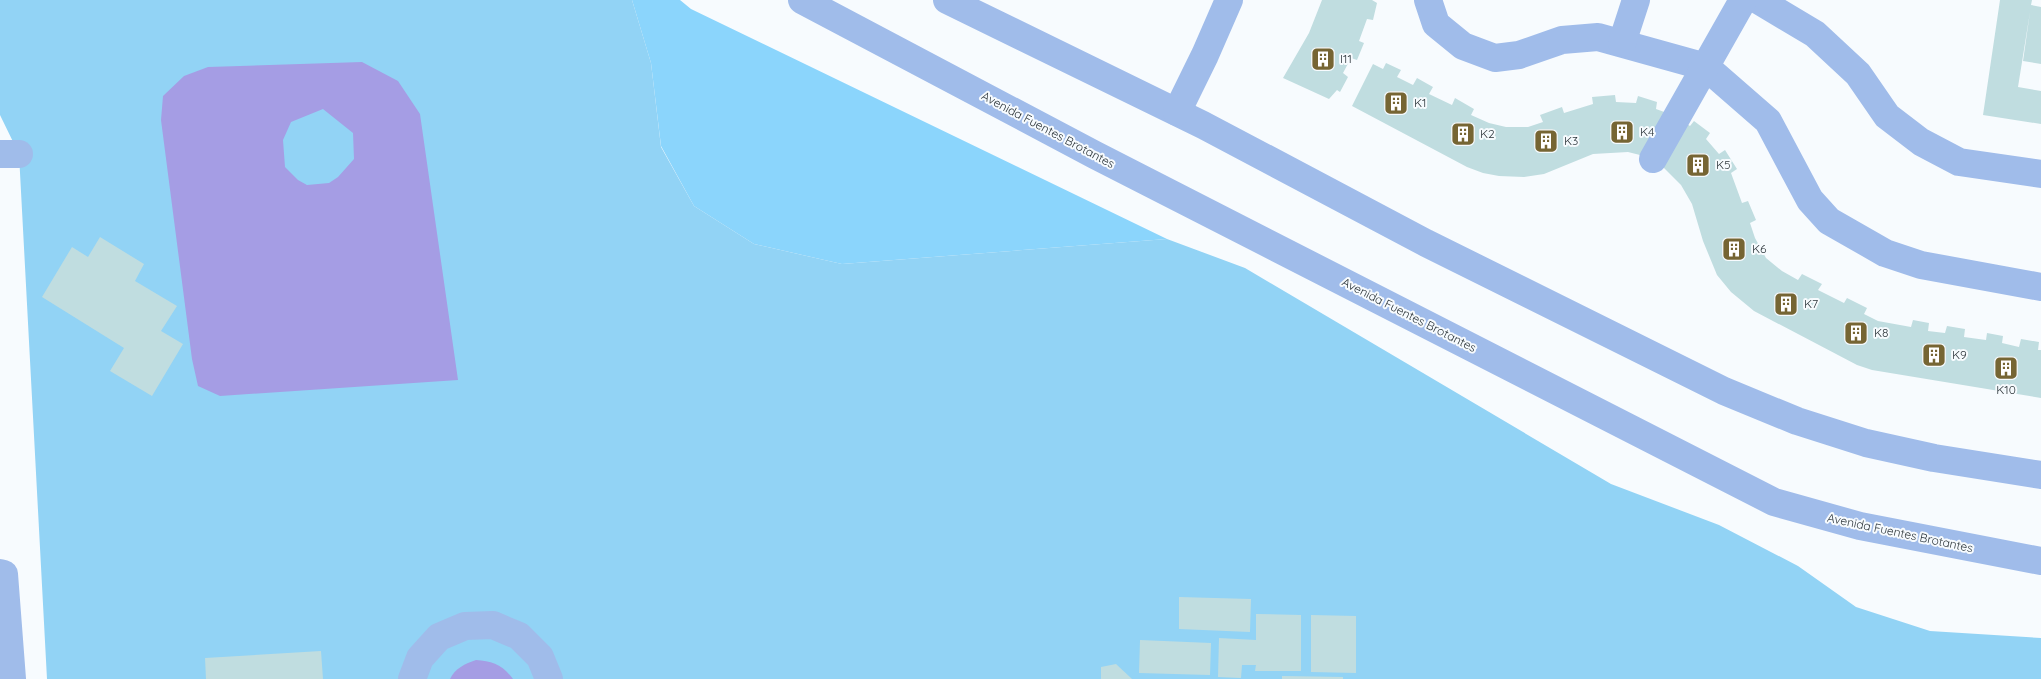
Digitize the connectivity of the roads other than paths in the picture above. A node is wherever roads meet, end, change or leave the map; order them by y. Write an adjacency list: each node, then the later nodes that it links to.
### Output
1 (802, 0): 15 (street, Avenida Fuentes Brotantes)
2 (947, 0): 10 (street)
3 (1229, 0): 10 (street)
4 (1428, 0): 8 (street)
5 (1636, 0): 8 (street)
6 (1743, 0): 9 (street)
7 (1758, 0): 12 (street)
8 (1622, 43): 9 (street)
9 (1706, 67): 11 (street); 13 (street)
10 (1177, 112): 14 (street)
11 (1653, 159)
12 (2041, 174)
13 (2041, 287)
14 (2041, 475)
15 (2041, 559)
16 (2, 573): 18 (street)
17 (414, 672): 19 (street)
18 (12, 679)
19 (549, 679)

